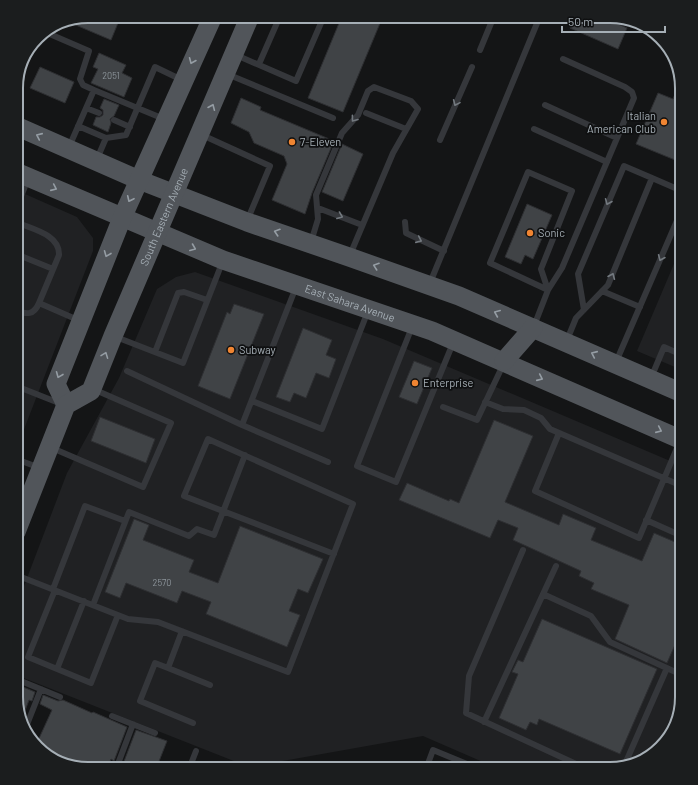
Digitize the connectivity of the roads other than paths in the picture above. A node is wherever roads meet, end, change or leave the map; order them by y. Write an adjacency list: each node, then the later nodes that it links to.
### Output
1 (210, 23): 14 (main road, one-way to 14)
2 (247, 23): 9 (main road, South Eastern Avenue)
3 (277, 23): 11 (lane)
4 (321, 23): 11 (lane)
5 (491, 23): 8 (lane)
6 (537, 23): 50 (lane)
7 (51, 35): 15 (lane)
8 (480, 50)
9 (234, 54): 11 (lane); 13 (main road, South Eastern Avenue)
10 (563, 59): 31 (lane)
11 (259, 64)
12 (472, 67): 32 (lane, one-way to 32)
13 (226, 73): 21 (lane); 29 (main road, South Eastern Avenue, one-way to 13)
14 (184, 81): 18 (lane); 23 (main road)
15 (94, 90): 17 (lane); 18 (lane)
16 (545, 105): 31 (lane)
17 (86, 108): 19 (lane); 24 (lane)
18 (138, 108): 23 (lane); 25 (lane)
19 (99, 113)
20 (366, 113): 27 (lane)
21 (333, 118)
22 (114, 120): 25 (lane)
23 (167, 120): 38 (main road)
24 (78, 126): 30 (lane); 33 (lane)
25 (130, 127): 30 (lane)
26 (23, 129): 33 (main road, one-way to 26)
27 (406, 129): 41 (lane, one-way to 41); 46 (lane)
28 (534, 129): 35 (lane)
29 (200, 134): 40 (main road, South Eastern Avenue); 43 (lane)
30 (106, 138): 34 (lane)
31 (617, 138): 35 (lane)
32 (440, 140)
33 (68, 149): 34 (main road)
34 (96, 161): 38 (main road)
35 (607, 162): 57 (lane)
36 (23, 174): 42 (main road, East Sahara Avenue, one-way to 42)
37 (652, 178): 39 (lane); 58 (lane, one-way to 37); 63 (lane, one-way to 63)
38 (139, 180): 40 (main road); 42 (main road, one-way to 42)
39 (675, 189)
40 (175, 194): 43 (main road); 48 (main road, South Eastern Avenue)
41 (318, 208): 46 (lane, one-way to 46); 49 (lane)
42 (122, 218): 48 (main road, East Sahara Avenue); 65 (main road, one-way to 65)
43 (247, 222): 49 (main road, one-way to 43)
44 (405, 222): 50 (lane, one-way to 50)
45 (23, 225): 54 (lane)
46 (362, 225): 52 (lane)
47 (675, 225): 61 (lane, one-way to 61)
48 (157, 233): 53 (main road, East Sahara Avenue, one-way to 53); 68 (main road, South Eastern Avenue)
49 (311, 243): 52 (main road)
50 (444, 251): 56 (lane)
51 (23, 257): 54 (lane)
52 (349, 257): 56 (main road, one-way to 52)
53 (223, 260): 55 (main road, East Sahara Avenue); 59 (lane)
54 (53, 270): 60 (lane)
55 (297, 285): 62 (main road, East Sahara Avenue); 80 (lane)
56 (430, 285): 67 (main road, one-way to 56)
57 (548, 290): 57 (lane); 67 (lane)
58 (602, 291): 61 (lane); 63 (lane)
59 (207, 300): 71 (lane); 71 (lane)
60 (39, 303): 64 (lane); 65 (lane)
61 (640, 307): 74 (lane)
62 (369, 309): 66 (main road, East Sahara Avenue); 80 (lane)
63 (584, 310): 70 (lane)
64 (23, 313)
65 (81, 321): 82 (main road, one-way to 82)
66 (413, 324): 69 (main road, East Sahara Avenue); 69 (lane)
67 (533, 328): 70 (main road); 73 (main road)
68 (112, 336): 71 (lane); 77 (main road, South Eastern Avenue, one-way to 68)
69 (454, 341): 73 (main road, East Sahara Avenue)
70 (566, 342): 74 (main road, one-way to 70)
71 (156, 352)
72 (675, 352): 76 (lane)
73 (504, 362): 81 (lane); 86 (main road, East Sahara Avenue, one-way to 86)
74 (616, 364): 76 (main road)
75 (127, 371): 84 (lane)
76 (650, 379): 79 (main road)
77 (92, 388): 82 (main road); 87 (lane)
78 (23, 389): 82 (lane)
79 (675, 390)
80 (252, 401): 84 (lane)
81 (485, 402): 83 (lane); 85 (lane)
82 (66, 405): 87 (main road)
83 (443, 406)
84 (242, 425): 91 (lane)
85 (559, 433): 93 (lane); 97 (lane)
86 (675, 437)
87 (49, 447): 92 (main road)
88 (675, 453): 93 (lane)
89 (245, 455): 95 (lane); 95 (lane); 101 (lane)
90 (23, 462): 92 (lane)
91 (328, 462)
92 (41, 469): 96 (main road)
93 (664, 478): 94 (lane); 97 (lane)
94 (675, 483)
95 (222, 511): 98 (lane); 101 (lane)
96 (23, 514)
97 (646, 520): 99 (lane)
98 (125, 521): 104 (lane); 107 (lane)
99 (675, 533)
100 (523, 550): 120 (lane)
101 (334, 554): 109 (lane)
102 (556, 566): 105 (lane)
103 (23, 578): 104 (lane)
104 (54, 590): 106 (lane); 112 (lane)
105 (543, 594): 111 (lane); 120 (lane)
106 (84, 601): 107 (lane); 112 (lane)
107 (93, 605): 108 (lane)
108 (118, 615): 109 (lane); 112 (lane)
109 (182, 631): 110 (lane)
110 (168, 668): 115 (lane); 121 (lane)
111 (668, 668): 113 (lane); 125 (lane)
112 (57, 669)
113 (675, 672)
114 (23, 682): 116 (lane)
115 (210, 685)
116 (41, 689): 117 (lane); 119 (lane)
117 (60, 697)
118 (112, 716): 122 (lane)
119 (28, 722)
120 (484, 722): 130 (lane)
121 (193, 723)
122 (133, 724): 123 (lane); 126 (lane)
123 (155, 733)
124 (196, 751): 127 (lane)
125 (627, 760)
126 (119, 762)
127 (192, 762)
128 (429, 762): 129 (lane)
129 (462, 762)
130 (572, 762)

